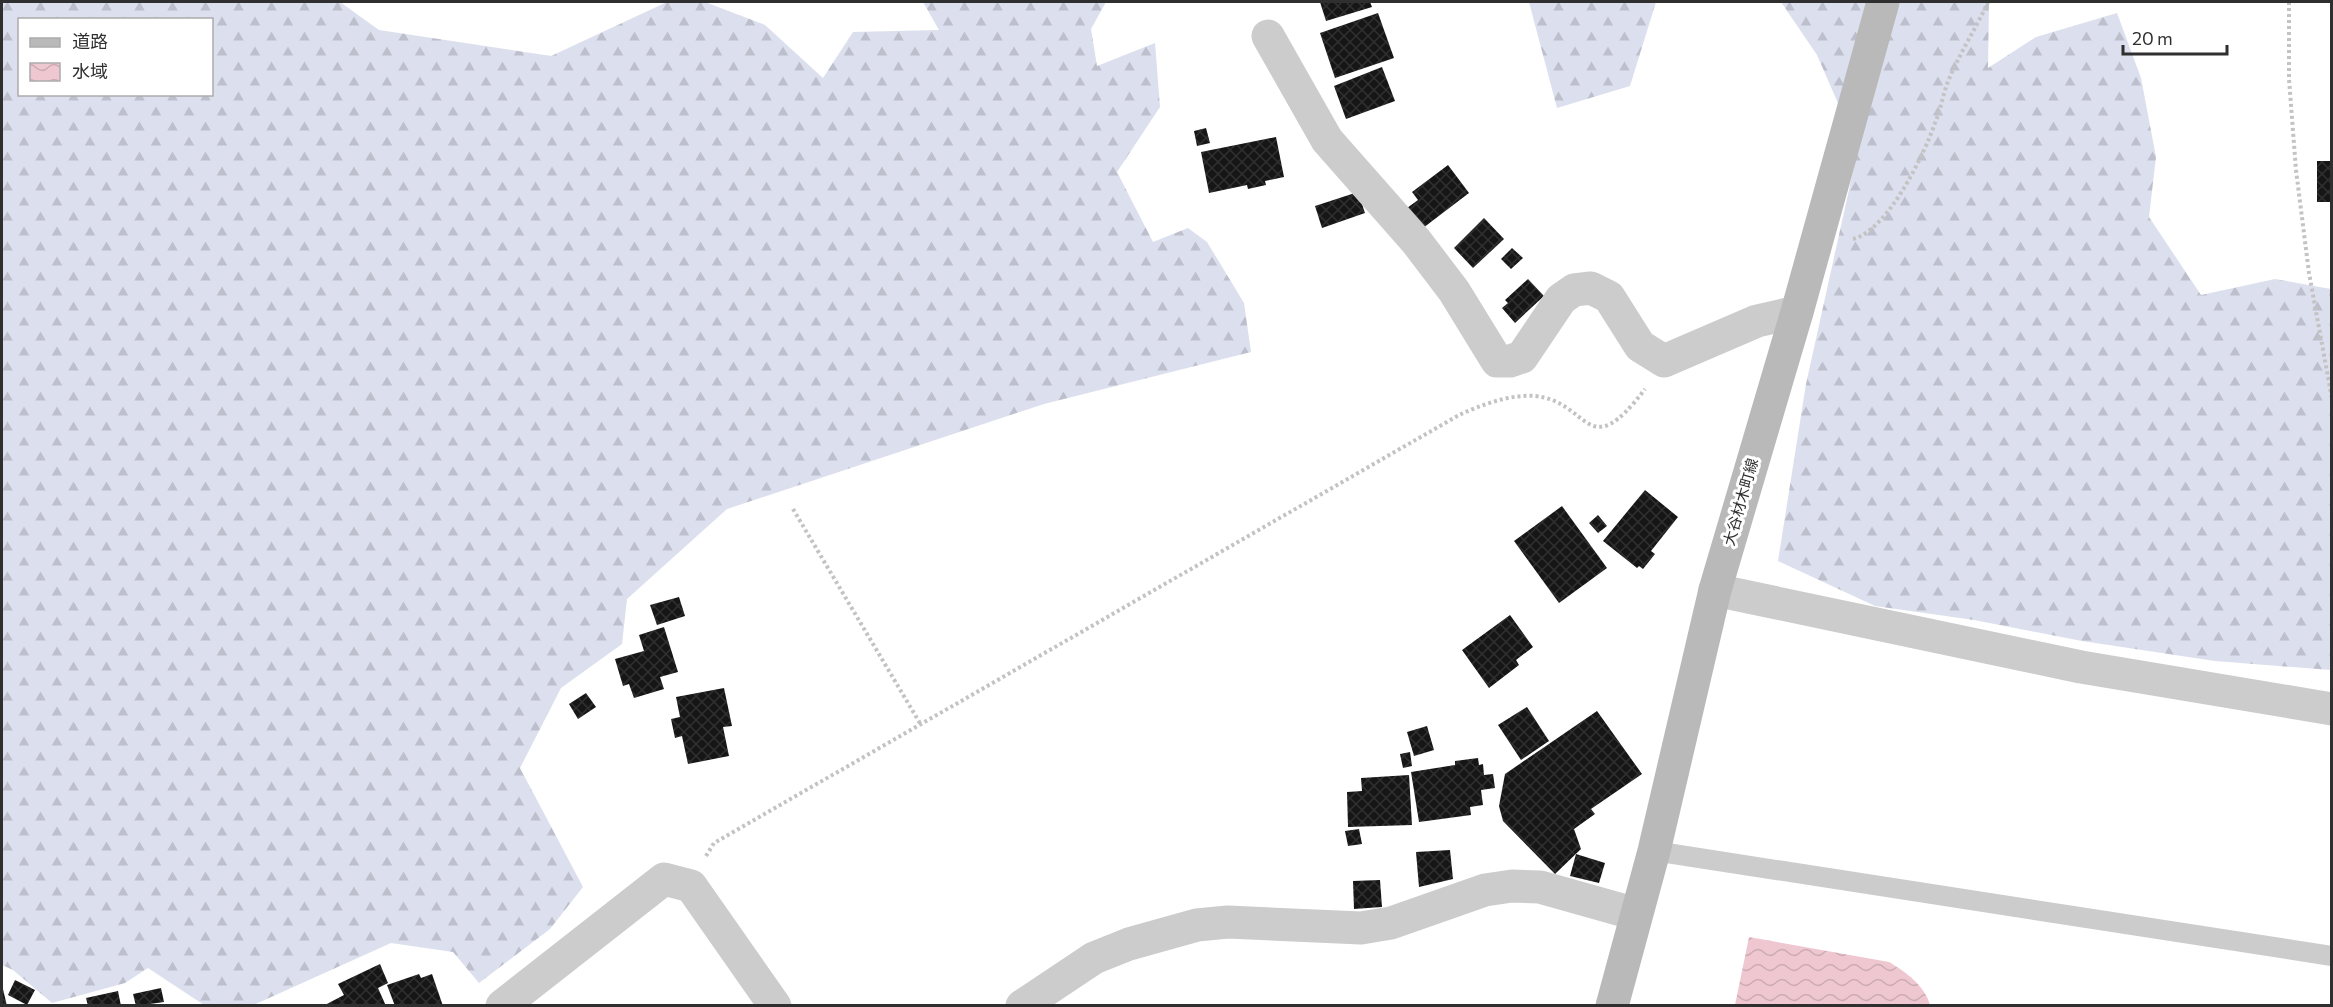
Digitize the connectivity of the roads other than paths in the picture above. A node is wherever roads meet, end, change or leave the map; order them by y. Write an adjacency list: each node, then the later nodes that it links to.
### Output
1 (1883, 2): 3 (main road, 大谷材木町線)
2 (1268, 36): 3 (street)
3 (1797, 312): 4 (main road, 大谷材木町線)
4 (1715, 590): 5 (street); 6 (main road, 大谷材木町線)
5 (2331, 709)
6 (1654, 851): 7 (main road, 大谷材木町線); 8 (lane)
7 (1636, 914): 11 (street); 12 (main road, 大谷材木町線)
8 (2331, 956)
9 (502, 1005): 10 (street)
10 (775, 1005)
11 (1022, 1005)
12 (1612, 1005)

